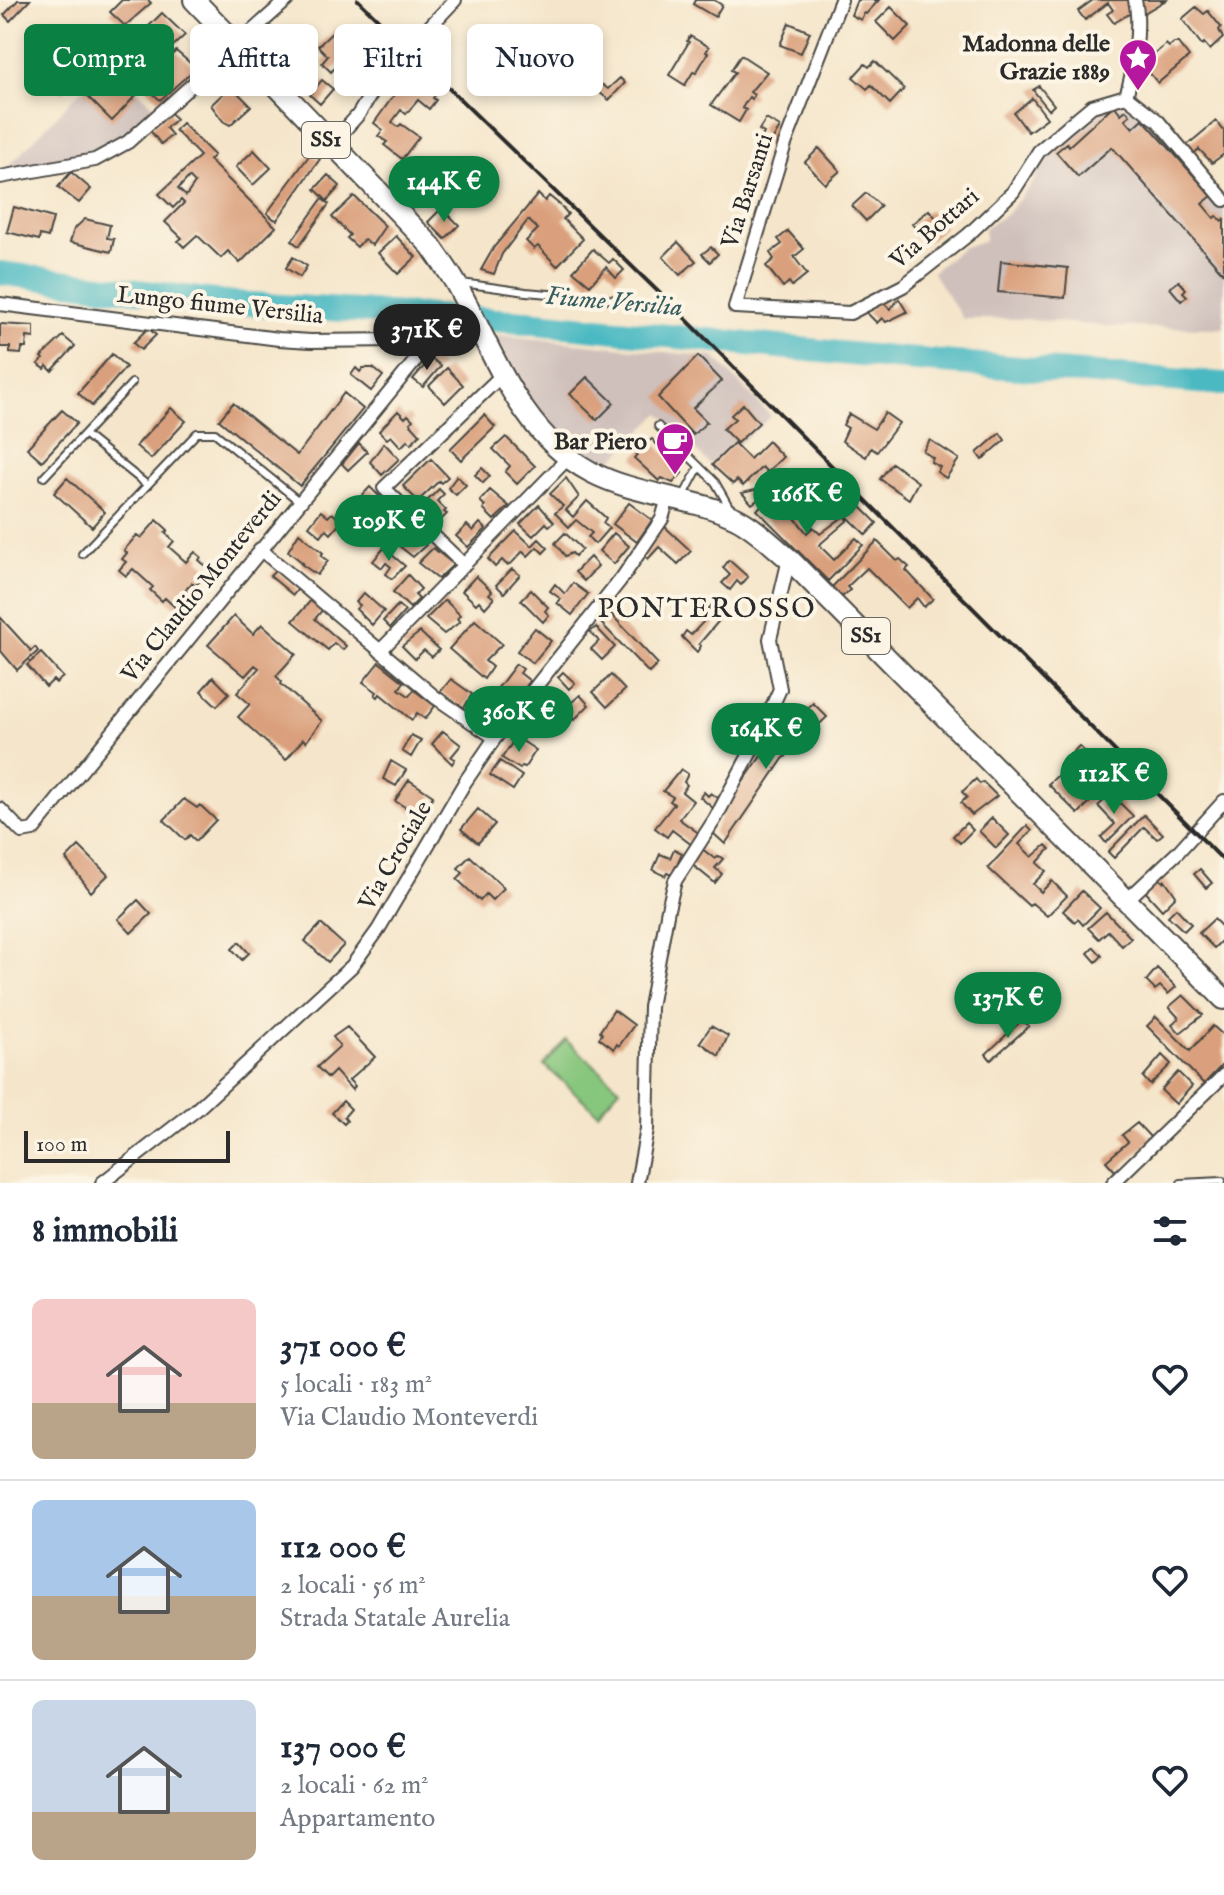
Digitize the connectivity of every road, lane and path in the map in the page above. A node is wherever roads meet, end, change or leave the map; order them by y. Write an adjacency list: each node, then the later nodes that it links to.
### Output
1 (194, 0): 6 (main road, SS1)
2 (287, 0): 7 (street)
3 (455, 0): 11 (street)
4 (841, 0): 17 (street, Via Barsanti)
5 (1135, 0): 10 (street)
6 (217, 24)
7 (261, 24)
8 (190, 87): 12 (street)
9 (285, 96): 11 (main road, SS1)
10 (1126, 96): 13 (street); 17 (street, Via Bottari)
11 (331, 145): 14 (main road, SS1)
12 (0, 177)
13 (1224, 200)
14 (455, 282): 15 (lane); 18 (main road, SS1)
15 (629, 301)
16 (0, 304): 19 (street, Lungo fiume Versilia)
17 (735, 307)
18 (482, 335): 19 (street, Lungo fiume Versilia); 20 (main road, SS1)
19 (433, 339): 29 (street, Via Claudio Monteverdi)
20 (502, 375): 24 (main road, SS1); 34 (street)
21 (132, 383): 23 (lane)
22 (658, 426): 25 (lane)
23 (85, 435): 26 (lane); 27 (lane)
24 (570, 456): 28 (main road, SS1); 34 (street)
25 (699, 467): 28 (lane); 30 (lane)
26 (44, 477)
27 (146, 484): 29 (lane); 32 (lane)
28 (674, 500): 30 (main road, SS1); 36 (street, Via Crociale)
29 (300, 502): 31 (street, Via Claudio Monteverdi)
30 (734, 518): 33 (main road, SS1)
31 (260, 549): 35 (street); 38 (street, Via Claudio Monteverdi)
32 (82, 554)
33 (789, 559): 39 (main road, SS1); 44 (street)
34 (464, 565): 35 (street)
35 (380, 651): 36 (street)
36 (495, 738): 43 (street, Via Crociale)
37 (1224, 801): 39 (street)
38 (0, 809)
39 (1127, 900): 40 (main road, SS1)
40 (1224, 999)
41 (1224, 1075): 45 (street)
42 (1222, 1181): 46 (lane)
43 (102, 1183)
44 (637, 1183)
45 (1113, 1183)
46 (1181, 1183)

